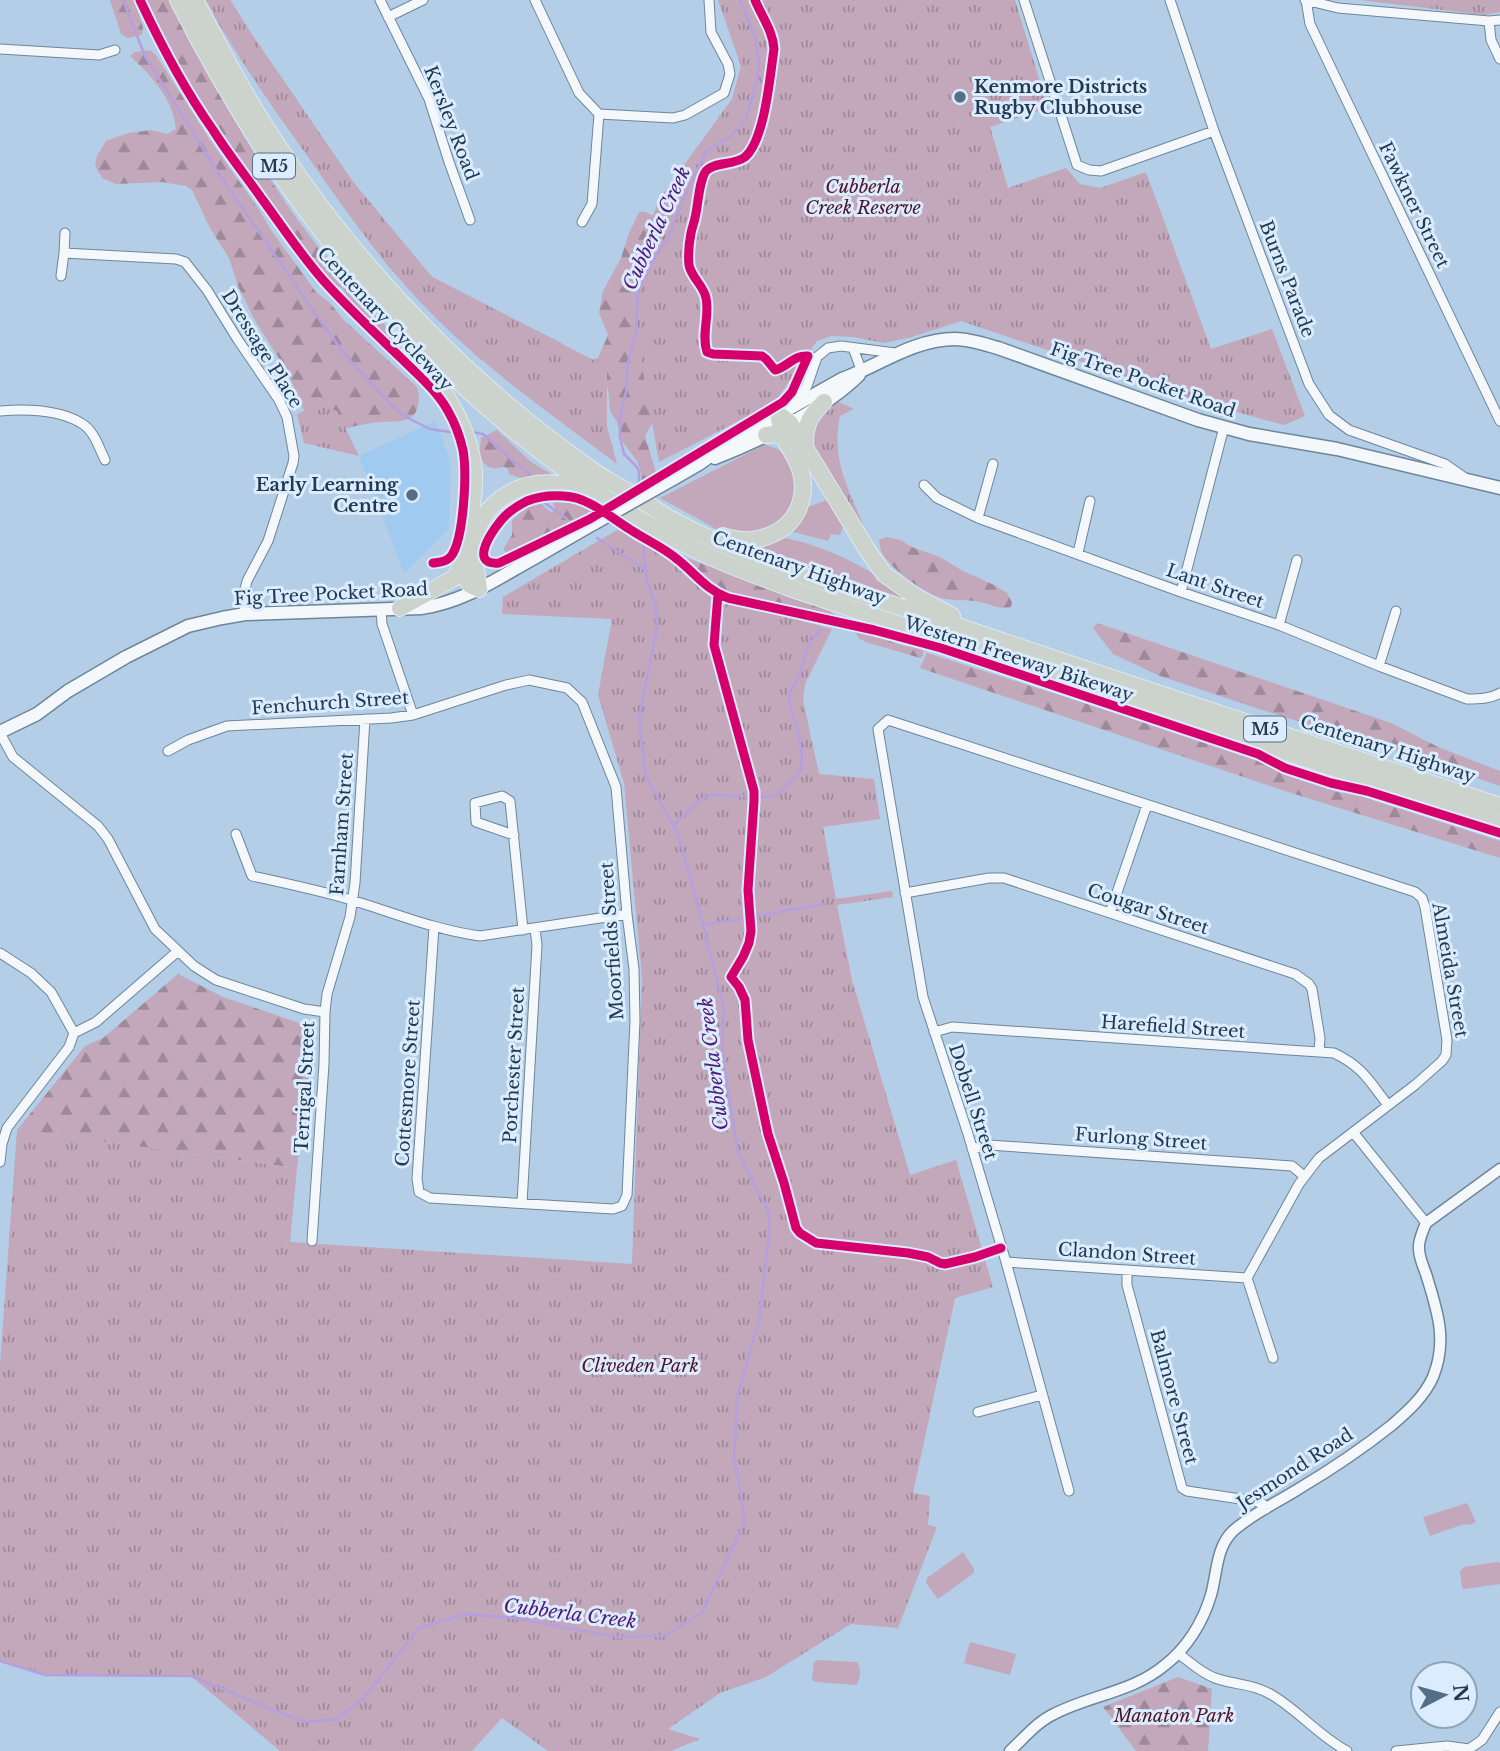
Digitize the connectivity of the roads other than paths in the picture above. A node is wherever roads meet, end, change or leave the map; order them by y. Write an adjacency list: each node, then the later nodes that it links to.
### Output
1 (178, 0): 23 (highway, Centenary Highway / M5)
2 (195, 0): 43 (highway, Centenary Highway / M5)
3 (380, 0): 10 (street, Kersley Road)
4 (423, 0): 10 (street)
5 (535, 0): 16 (street)
6 (709, 0): 16 (street)
7 (1024, 0): 17 (street)
8 (1170, 0): 17 (street, Burns Parade)
9 (1306, 0): 12 (street); 30 (street, Fawkner Street)
10 (388, 17): 18 (street, Kersley Road)
11 (1500, 20): 12 (street)
12 (1489, 21): 15 (street)
13 (0, 49): 14 (street)
14 (115, 50)
15 (1500, 59)
16 (599, 114): 19 (street)
17 (1214, 131): 37 (street, Burns Parade)
18 (471, 220)
19 (582, 222)
20 (65, 233): 21 (street)
21 (64, 253): 22 (street); 52 (street, Dressage Place)
22 (61, 276)
23 (393, 317): 40 (highway, Centenary Highway / M5); 44 (highway)
24 (853, 348): 25 (street); 26 (street); 28 (street)
25 (900, 354): 26 (main road, Fig Tree Pocket Road); 32 (main road, Fig Tree Pocket Road)
26 (862, 372): 27 (main road, Fig Tree Pocket Road); 28 (main road, Fig Tree Pocket Road)
27 (824, 402): 31 (main road, Fig Tree Pocket Road); 33 (highway)
28 (796, 405): 31 (main road, Fig Tree Pocket Road)
29 (0, 411): 34 (street)
30 (1500, 421)
31 (780, 427): 33 (highway); 35 (main road, Fig Tree Pocket Road); 35 (main road, Fig Tree Pocket Road); 43 (highway)
32 (1224, 427): 37 (main road, Fig Tree Pocket Road); 48 (street)
33 (805, 446): 54 (highway)
34 (105, 460)
35 (699, 464): 47 (main road, Fig Tree Pocket Road, bridge)
36 (993, 464): 42 (street)
37 (1471, 482): 39 (main road, Fig Tree Pocket Road)
38 (924, 485): 42 (street, Lant Street)
39 (1500, 488)
40 (605, 498): 47 (highway); 65 (highway, Centenary Highway / M5)
41 (1090, 501): 45 (street)
42 (978, 518): 45 (street, Lant Street)
43 (710, 539): 54 (highway, Centenary Highway / M5)
44 (465, 544): 47 (highway); 49 (highway)
45 (1077, 553): 48 (street, Lant Street)
46 (1297, 560): 53 (street)
47 (479, 589): 49 (main road, Fig Tree Pocket Road)
48 (1181, 592): 53 (street, Lant Street)
49 (400, 608): 50 (main road, Fig Tree Pocket Road)
50 (381, 610): 52 (main road, Fig Tree Pocket Road); 58 (street)
51 (1396, 611): 55 (street)
52 (245, 614): 61 (main road, Fig Tree Pocket Road)
53 (1279, 625): 55 (street, Lant Street)
54 (1031, 651): 64 (highway, Centenary Highway / M5)
55 (1379, 666): 56 (street, Lant Street)
56 (1500, 693)
57 (576, 694): 58 (street, Fenchurch Street); 71 (street, Moorfields Street)
58 (413, 715): 59 (street, Fenchurch Street)
59 (365, 719): 62 (street, Fenchurch Street); 69 (street, Farnham Street)
60 (888, 720): 63 (street, Almeida Street); 68 (street, Dobell Street)
61 (0, 732): 75 (street, Terrigal Street)
62 (168, 751)
63 (1147, 805): 70 (street); 81 (street, Almeida Street)
64 (1500, 806)
65 (1500, 823)
66 (236, 834): 69 (street)
67 (514, 835): 67 (street); 74 (street)
68 (905, 892): 70 (street, Cougar Street); 78 (street, Dobell Street)
69 (353, 901): 72 (street); 77 (street, Farnham Street)
70 (1110, 913): 80 (street, Cougar Street)
71 (627, 914): 73 (street); 87 (street, Moorfields Street)
72 (434, 927): 74 (street); 88 (street, Cottesmore Street)
73 (535, 929): 74 (street); 88 (street, Porchester Street)
74 (523, 930)
75 (177, 951): 77 (street, Terrigal Street); 79 (street)
76 (0, 953): 79 (street)
77 (325, 1012): 90 (street, Terrigal Street)
78 (934, 1032): 80 (street, Harefield Street); 83 (street, Dobell Street)
79 (74, 1034): 84 (street)
80 (1320, 1051): 81 (street, Harefield Street)
81 (1388, 1105): 82 (street, Almeida Street)
82 (1353, 1132): 86 (street, Almeida Street); 89 (street)
83 (972, 1149): 86 (street, Furlong Street); 91 (street, Dobell Street)
84 (0, 1162)
85 (1500, 1169): 89 (street)
86 (1304, 1176): 93 (street, Almeida Street)
87 (627, 1195): 88 (street, Cottesmore Street)
88 (522, 1203)
89 (1426, 1223): 98 (street, Jesmond Road)
90 (312, 1241)
91 (1006, 1262): 92 (street, Clandon Street); 95 (street, Dobell Street)
92 (1127, 1270): 93 (street, Clandon Street); 98 (street, Balmore Street)
93 (1247, 1278): 94 (street)
94 (1273, 1359)
95 (1042, 1395): 96 (street); 97 (street, Dobell Street)
96 (978, 1412)
97 (1069, 1491)
98 (1266, 1509): 99 (street, Jesmond Road)
99 (1179, 1654): 102 (street, Jesmond Road); 103 (street)
100 (1500, 1712): 101 (street)
101 (1470, 1750): 104 (street)
102 (1010, 1751)
103 (1347, 1751)
104 (1396, 1751)

